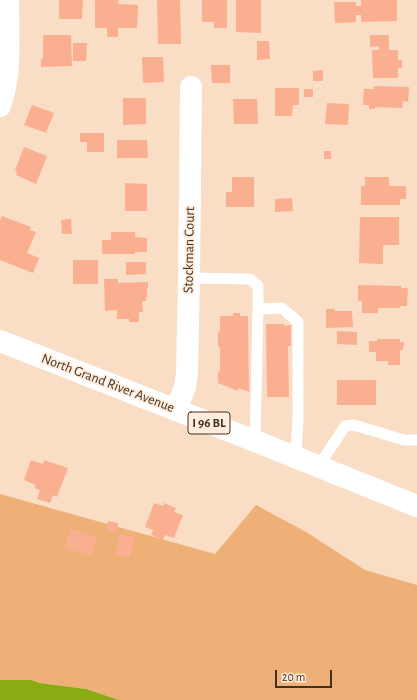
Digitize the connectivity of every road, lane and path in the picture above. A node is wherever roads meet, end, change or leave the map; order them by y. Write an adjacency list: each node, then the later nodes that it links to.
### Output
1 (8, 0): 3 (main road)
2 (191, 88): 4 (main road, Stockman Court)
3 (0, 106)
4 (189, 278): 5 (lane); 7 (main road, Stockman Court)
5 (258, 309): 9 (lane); 10 (lane)
6 (0, 341): 7 (main road, North Grand River Avenue / I 96 BL)
7 (176, 410): 9 (main road, North Grand River Avenue / I 96 BL)
8 (417, 440): 11 (lane)
9 (256, 441): 10 (main road, North Grand River Avenue / I 96 BL)
10 (296, 457): 11 (main road, North Grand River Avenue / I 96 BL)
11 (318, 467): 12 (main road, North Grand River Avenue / I 96 BL)
12 (417, 506)

